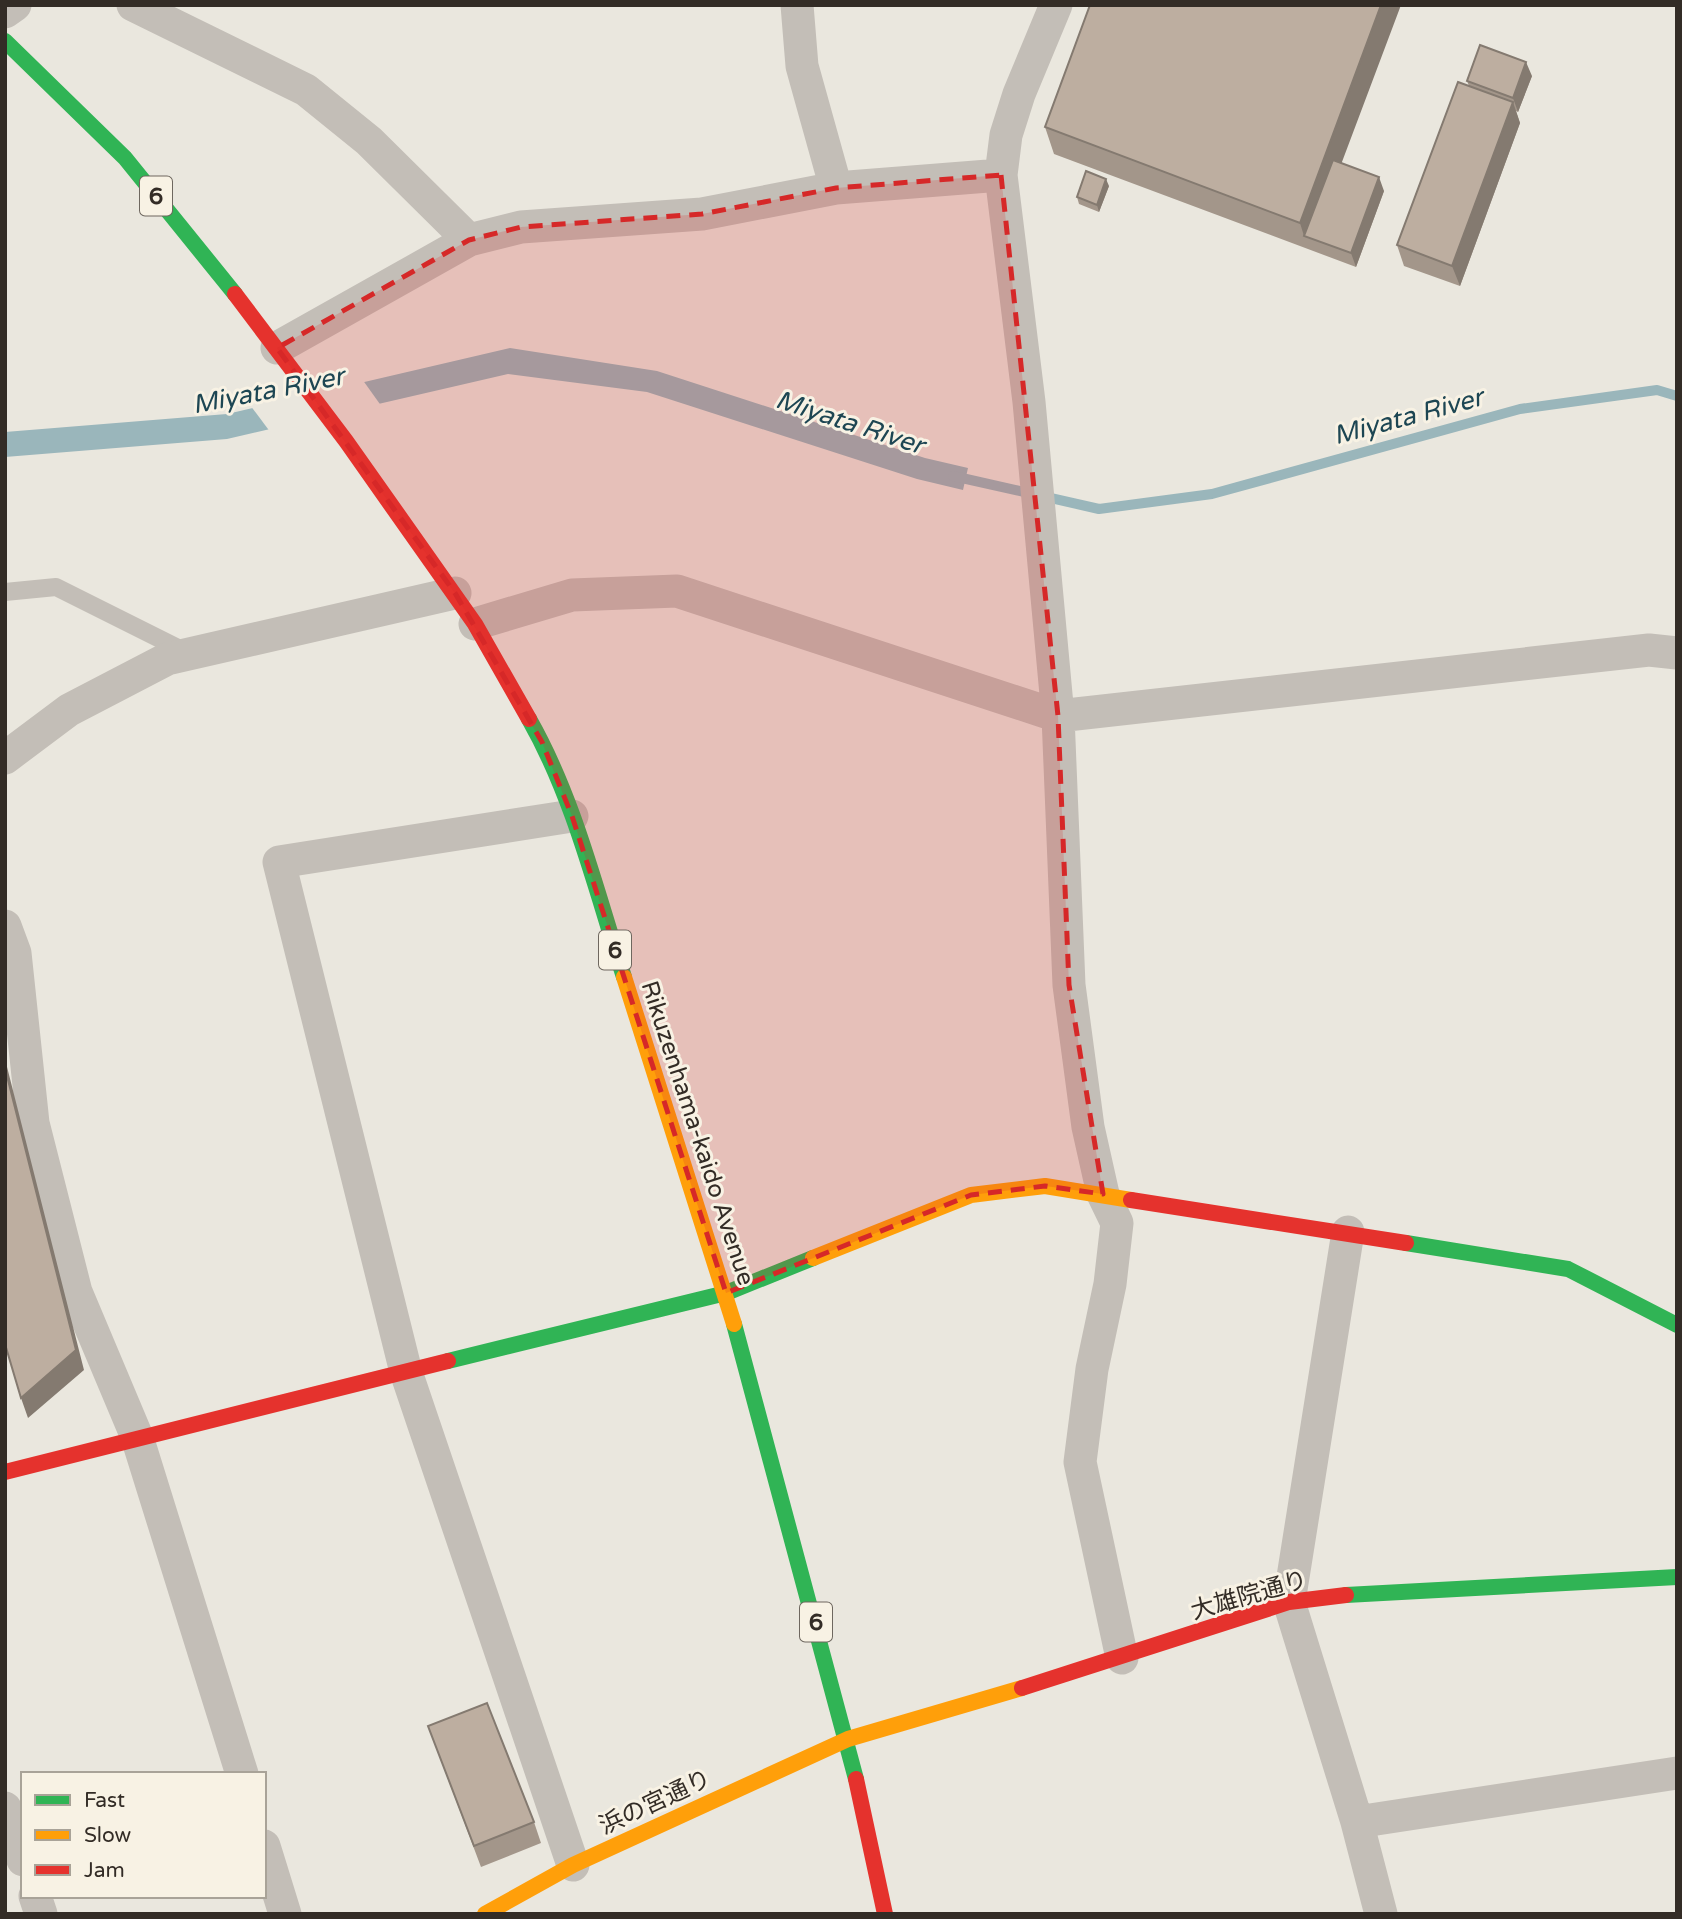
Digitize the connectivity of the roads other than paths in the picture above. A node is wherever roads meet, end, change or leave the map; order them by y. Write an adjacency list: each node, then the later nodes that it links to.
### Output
1 (15, 5): 5 (street)
2 (133, 5): 9 (street)
3 (797, 5): 8 (street)
4 (1056, 5): 7 (street)
5 (5, 12)
6 (5, 41): 10 (main road, Rikuzenhama-kaido Avenue / 6)
7 (1001, 176): 8 (street); 16 (street)
8 (836, 188): 9 (street)
9 (469, 240): 10 (street)
10 (284, 357): 12 (main road, Rikuzenhama-kaido Avenue / 6)
11 (5, 592): 15 (lane)
12 (455, 593): 13 (main road, Rikuzenhama-kaido Avenue / 6); 15 (street)
13 (475, 624): 16 (street); 18 (main road, Rikuzenhama-kaido Avenue / 6)
14 (1677, 653): 16 (street)
15 (189, 654): 17 (street)
16 (1058, 716): 20 (street)
17 (5, 758)
18 (572, 816): 22 (main road, Rikuzenhama-kaido Avenue / 6); 24 (street)
19 (5, 926): 25 (street)
20 (1102, 1194): 21 (main road); 22 (main road); 29 (street)
21 (1348, 1232): 23 (main road); 28 (street)
22 (726, 1293): 24 (main road); 30 (main road, Rikuzenhama-kaido Avenue / 6)
23 (1677, 1325)
24 (406, 1372): 25 (main road); 37 (street)
25 (137, 1437): 26 (main road); 31 (street)
26 (5, 1472)
27 (1677, 1577): 28 (main road, 大雄院通り)
28 (1289, 1602): 29 (main road, 大雄院通り); 34 (street)
29 (1122, 1658): 30 (main road, 大雄院通り)
30 (848, 1739): 37 (main road, 浜の宮通り); 40 (main road, Rikuzenhama-kaido Avenue / 6)
31 (241, 1772)
32 (1677, 1773): 34 (street)
33 (5, 1808): 36 (street)
34 (1357, 1822): 41 (street)
35 (266, 1852): 38 (street)
36 (21, 1854)
37 (573, 1865): 39 (main road, 浜の宮通り)
38 (285, 1914)
39 (485, 1914)
40 (885, 1914)
41 (1381, 1914)

